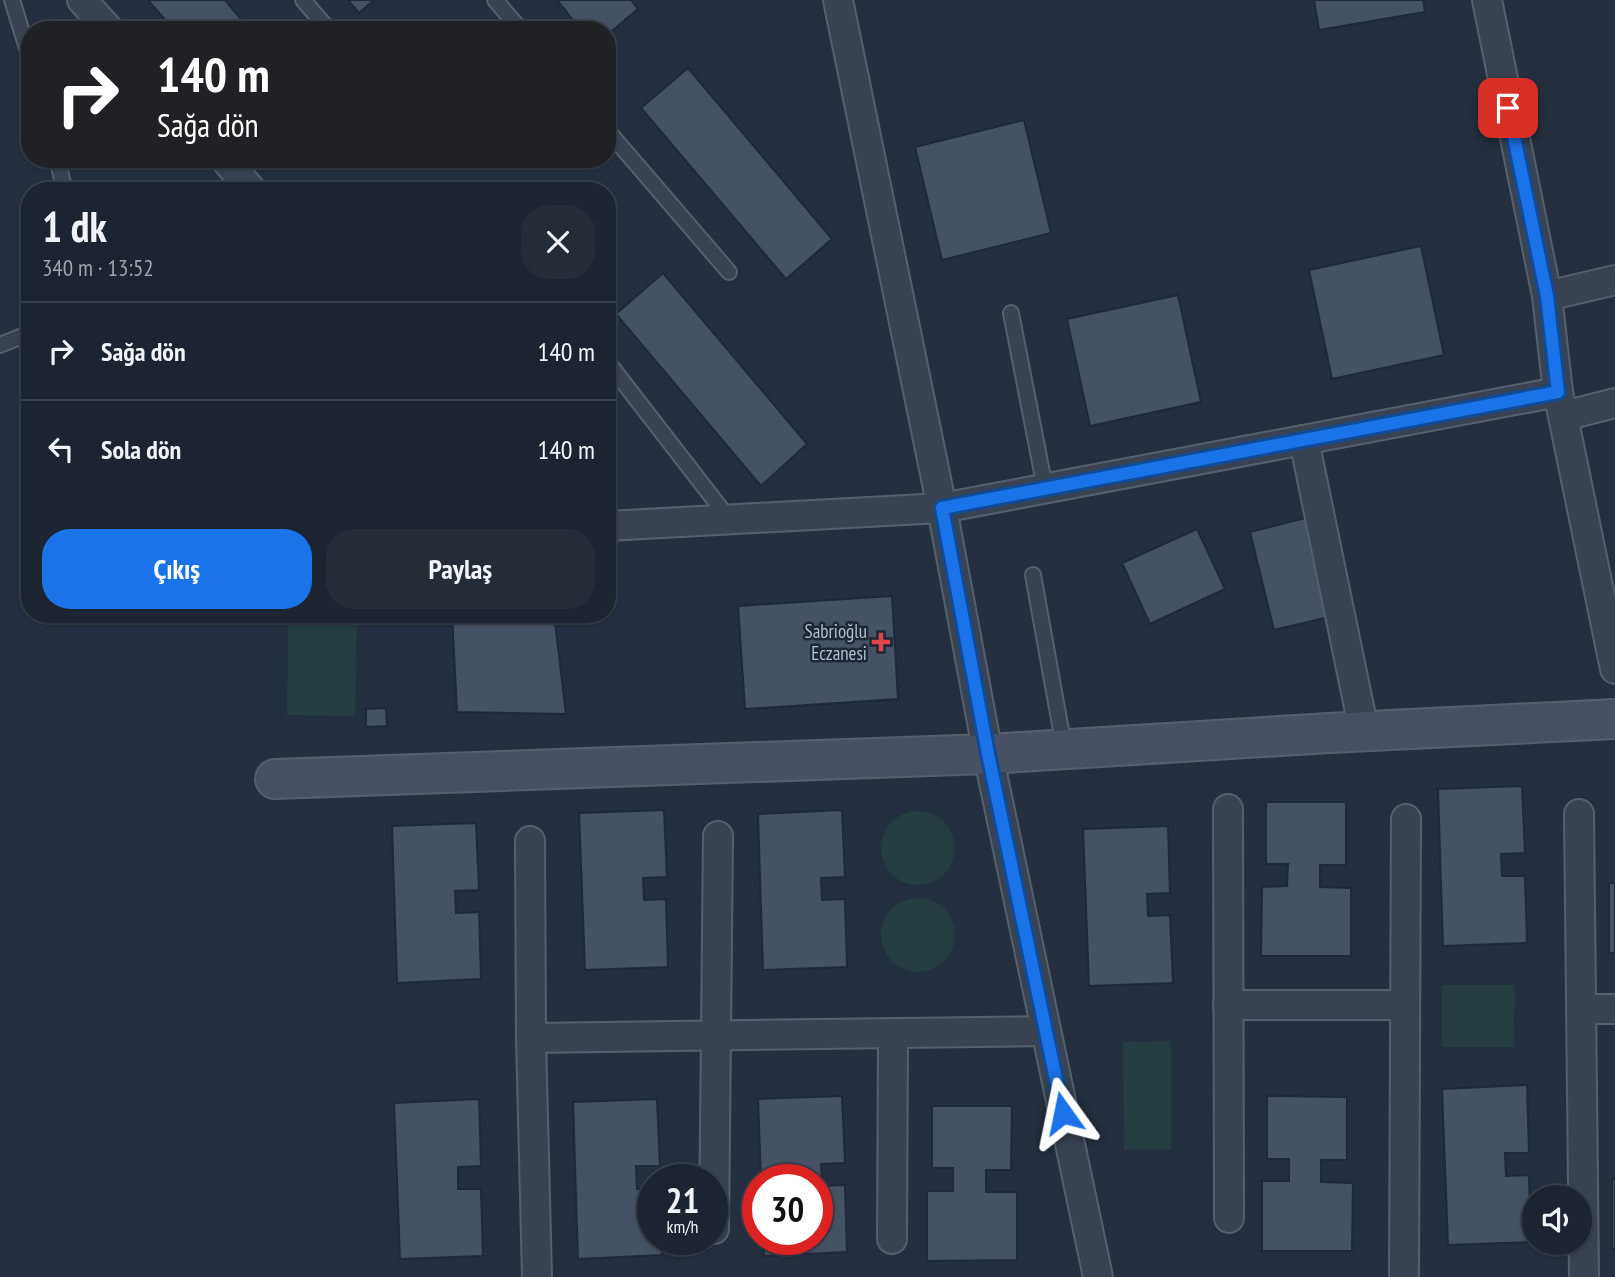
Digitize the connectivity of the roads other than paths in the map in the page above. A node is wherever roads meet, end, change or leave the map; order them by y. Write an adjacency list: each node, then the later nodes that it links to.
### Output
1 (12, 0): 10 (lane)
2 (82, 0): 7 (street)
3 (303, 0): 8 (lane)
4 (495, 0): 9 (lane)
5 (838, 0): 25 (street)
6 (1487, 0): 16 (street)
7 (101, 21)
8 (321, 21)
9 (513, 21)
10 (21, 29)
11 (616, 140): 14 (lane)
12 (233, 168): 13 (street)
13 (244, 182)
14 (729, 272)
15 (1615, 280): 16 (street)
16 (1547, 296): 21 (street)
17 (1011, 313): 24 (lane)
18 (21, 337): 19 (lane)
19 (0, 345)
20 (616, 374): 26 (lane)
21 (1561, 404): 22 (street); 23 (street); 29 (street)
22 (1615, 404)
23 (1304, 440): 24 (street); 31 (street)
24 (1045, 488): 25 (street)
25 (942, 508): 26 (street); 33 (street)
26 (729, 520): 27 (street)
27 (616, 526)
28 (1033, 575): 32 (lane)
29 (1615, 669)
30 (1615, 719): 31 (street)
31 (1364, 731): 32 (street)
32 (1064, 749): 33 (street)
33 (988, 754): 34 (street); 44 (street)
34 (275, 779)
35 (1228, 809): 40 (street)
36 (1579, 814): 42 (street)
37 (1406, 819): 41 (street)
38 (718, 836): 46 (street)
39 (530, 841): 47 (street)
40 (1228, 1004): 41 (street); 49 (street)
41 (1405, 1005): 53 (street)
42 (1582, 1009): 43 (street); 54 (street)
43 (1615, 1009)
44 (1046, 1031): 45 (street); 52 (street)
45 (893, 1033): 46 (street); 50 (street)
46 (715, 1036): 47 (street); 48 (street)
47 (531, 1038): 51 (street)
48 (714, 1164)
49 (1229, 1217)
50 (892, 1239)
51 (537, 1277)
52 (1098, 1277)
53 (1404, 1277)
54 (1584, 1277)

